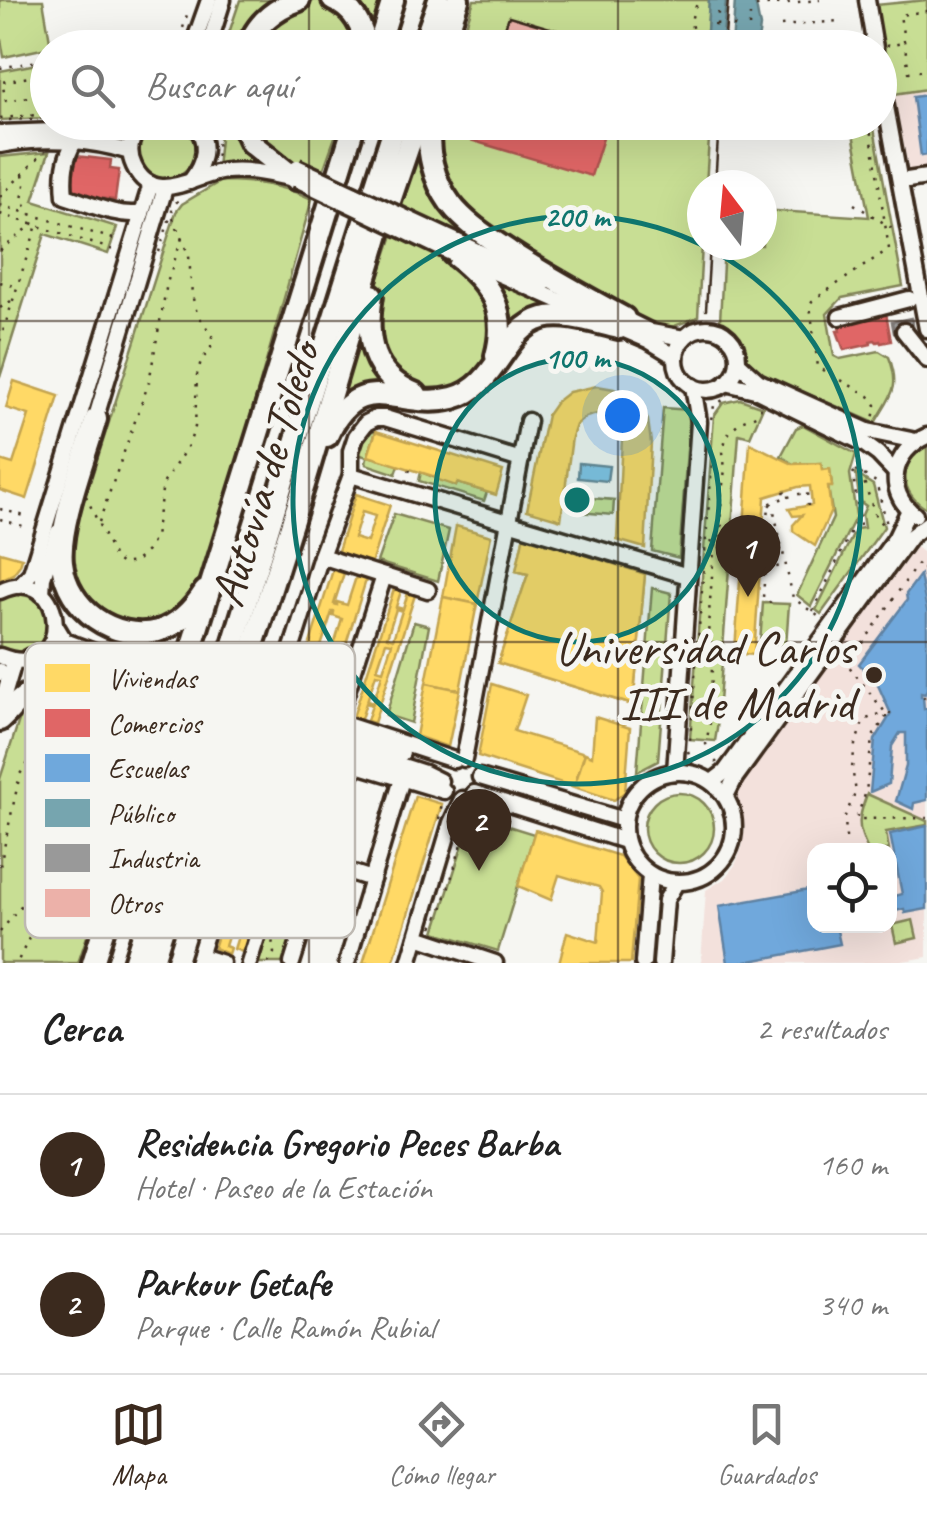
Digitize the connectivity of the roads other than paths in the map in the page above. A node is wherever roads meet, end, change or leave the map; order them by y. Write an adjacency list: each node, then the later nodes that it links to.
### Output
1 (209, 0): 11 (street)
2 (224, 0): 12 (street)
3 (276, 0): 13 (highway)
4 (300, 0): 14 (highway)
5 (333, 0): 15 (highway)
6 (392, 0): 16 (highway)
7 (439, 0): 17 (highway)
8 (458, 0): 18 (highway)
9 (467, 0): 19 (highway)
10 (866, 0): 20 (street)
11 (198, 30)
12 (214, 30)
13 (248, 30)
14 (256, 30)
15 (361, 30)
16 (383, 30)
17 (428, 30)
18 (448, 30)
19 (458, 30)
20 (872, 30)
21 (30, 132): 22 (street)
22 (0, 133)
23 (134, 140): 34 (street)
24 (203, 140): 38 (street)
25 (250, 140): 35 (highway)
26 (262, 140): 35 (highway)
27 (349, 140): 68 (highway)
28 (390, 140): 79 (highway, Autovía de Toledo)
29 (410, 140): 41 (highway, Autovía de Toledo)
30 (430, 140): 45 (highway)
31 (893, 140): 37 (street)
32 (75, 141): 33 (street); 34 (street); 40 (street)
33 (0, 144)
34 (130, 152): 39 (street)
35 (296, 173): 38 (street); 42 (street, bridge)
36 (927, 177): 37 (street)
37 (901, 181): 43 (street)
38 (190, 182): 39 (street)
39 (158, 186): 40 (street); 55 (street)
40 (142, 213): 71 (street)
41 (379, 233): 54 (highway); 63 (highway, Autovía de Toledo)
42 (454, 247): 45 (street); 51 (highway)
43 (914, 295): 44 (street); 46 (street); 49 (street)
44 (840, 317)
45 (622, 323): 47 (street); 48 (street); 51 (highway)
46 (927, 329)
47 (684, 338): 48 (street); 50 (street)
48 (676, 358): 52 (street)
49 (927, 360)
50 (738, 363): 53 (street); 59 (street)
51 (484, 380): 54 (highway)
52 (692, 386): 53 (street); 57 (street)
53 (724, 389): 57 (street); 59 (street)
54 (438, 400): 63 (highway)
55 (96, 419): 68 (highway); 74 (street)
56 (528, 421): 60 (street)
57 (704, 424): 70 (street)
58 (922, 438): 59 (street); 61 (street)
59 (861, 444): 61 (street)
60 (521, 460): 62 (street); 66 (street)
61 (896, 473): 64 (street)
62 (351, 476): 66 (street); 67 (street)
63 (304, 485): 80 (highway, Autovía de Toledo)
64 (909, 510): 65 (street); 95 (street)
65 (927, 522): 97 (street)
66 (508, 524): 70 (street); 90 (street)
67 (322, 556): 69 (street); 81 (street)
68 (219, 562): 78 (highway)
69 (384, 576): 72 (street); 83 (street)
70 (688, 576): 92 (street)
71 (19, 586): 73 (street); 74 (street)
72 (428, 590)
73 (0, 591)
74 (42, 594): 75 (street)
75 (56, 626): 76 (street); 77 (street)
76 (46, 643)
77 (70, 643)
78 (194, 643)
79 (234, 643)
80 (254, 643)
81 (294, 643)
82 (22, 657): 85 (street)
83 (355, 666)
84 (25, 696): 86 (highway)
85 (0, 709)
86 (0, 720)
87 (355, 728): 90 (street)
88 (355, 739): 90 (street)
89 (355, 748): 96 (street)
90 (455, 761): 93 (street); 96 (street)
91 (355, 764): 94 (street)
92 (675, 772): 95 (street); 98 (street)
93 (480, 777): 96 (street); 98 (street)
94 (402, 779): 96 (street); 102 (street)
95 (712, 782): 97 (street)
96 (452, 794): 99 (street); 105 (street)
97 (726, 796): 103 (street)
98 (624, 820): 99 (street)
99 (625, 841): 101 (street)
100 (355, 873): 102 (street)
101 (650, 875): 103 (street); 122 (street)
102 (372, 879): 104 (street)
103 (676, 883): 123 (street)
104 (355, 936)
105 (417, 937): 120 (street); 121 (street)
106 (102, 938): 113 (highway)
107 (142, 938): 114 (highway, Autovía de Toledo)
108 (160, 938): 115 (highway, Autovía de Toledo)
109 (257, 938): 117 (street)
110 (300, 938): 118 (street)
111 (354, 938): 119 (street)
112 (199, 959): 116 (street)
113 (94, 963)
114 (134, 963)
115 (152, 963)
116 (222, 963)
117 (249, 963)
118 (292, 963)
119 (347, 963)
120 (409, 963)
121 (495, 963)
122 (644, 963)
123 (661, 963)

